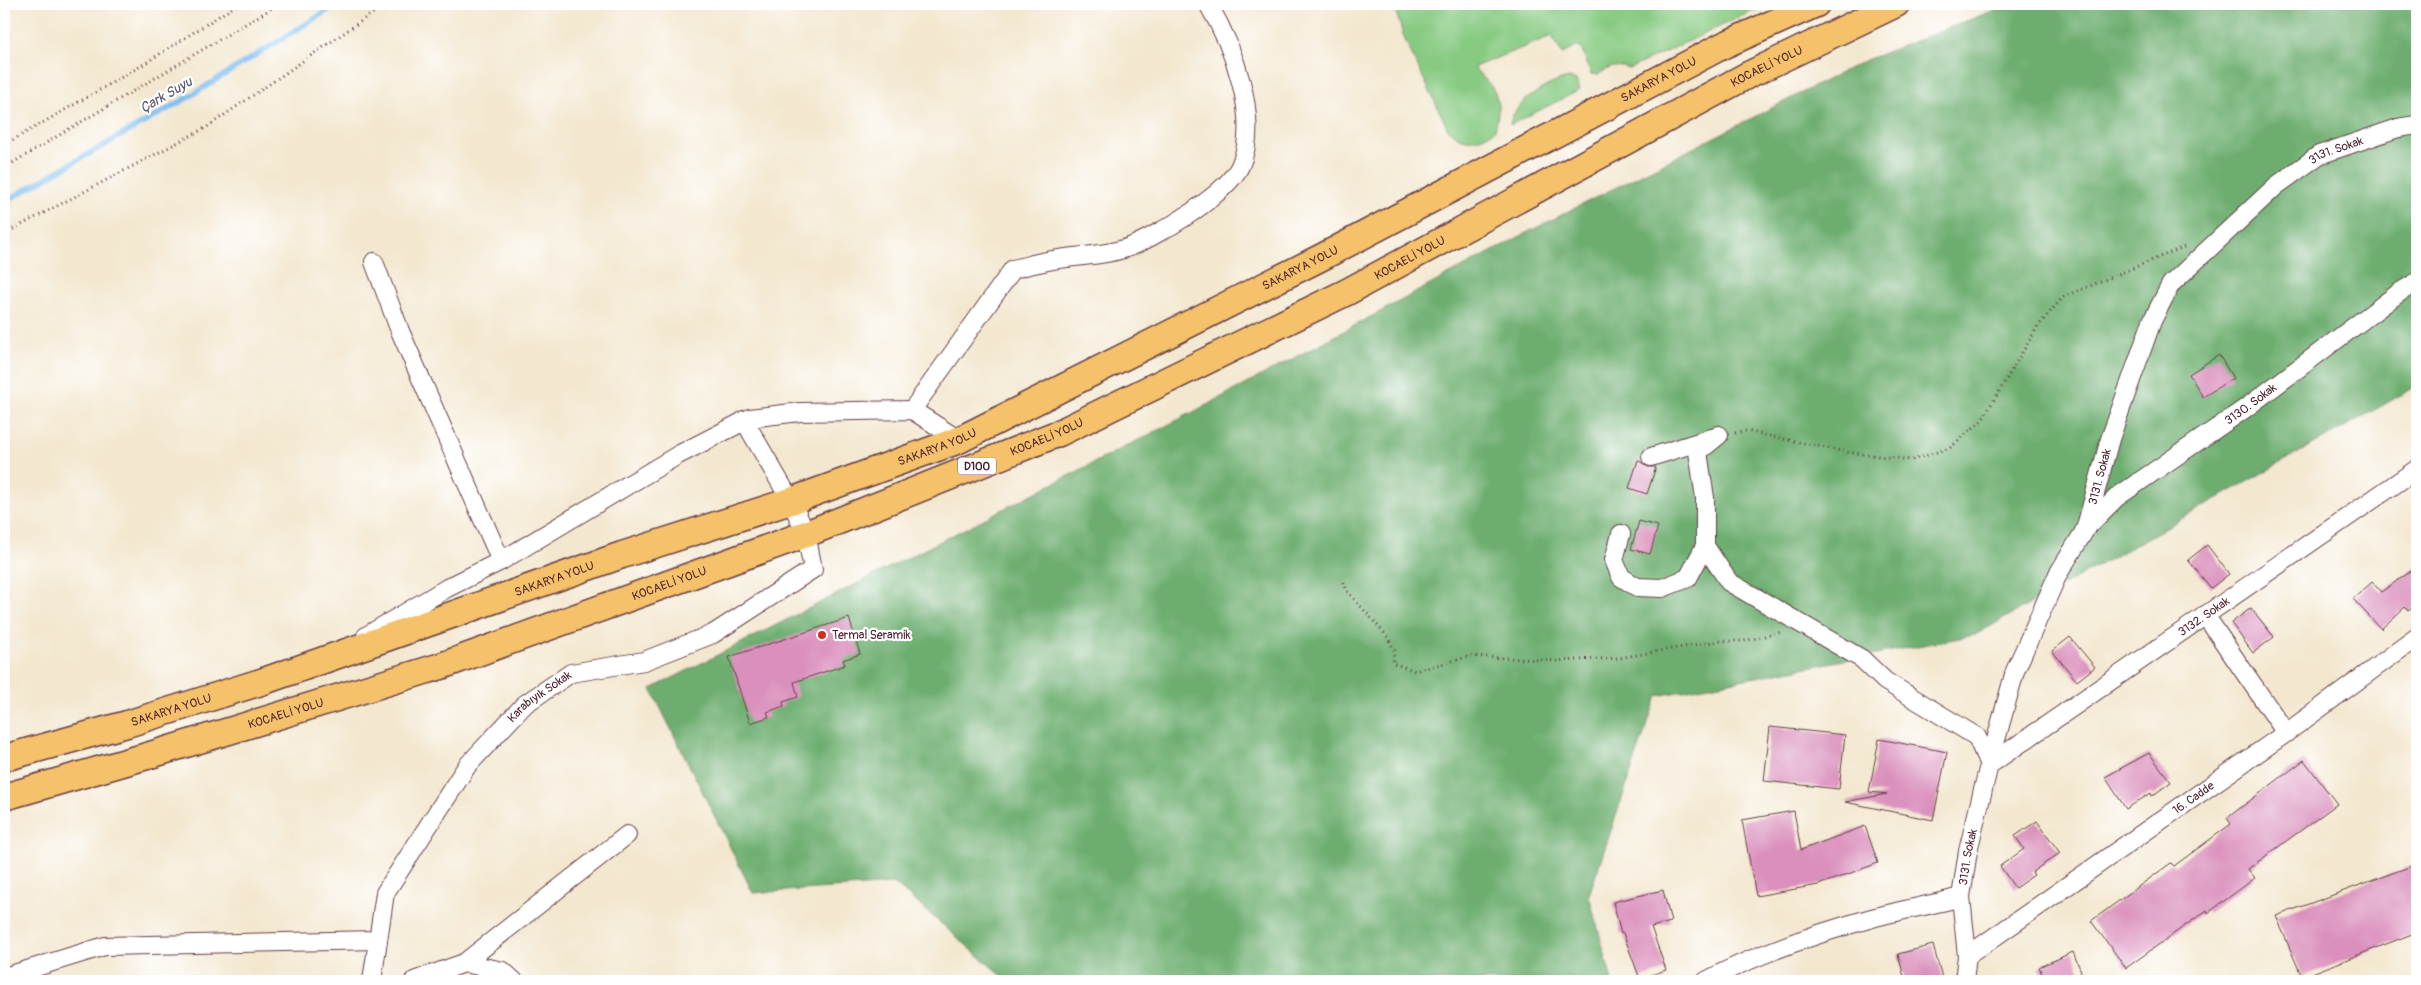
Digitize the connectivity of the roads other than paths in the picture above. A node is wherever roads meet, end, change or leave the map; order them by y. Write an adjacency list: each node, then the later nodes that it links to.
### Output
1 (1208, 4): 7 (street)
2 (1816, 4): 9 (highway, SAKARYA YOLU / D100)
3 (1896, 4): 14 (highway, KOCAELİ YOLU / D100)
4 (2417, 125): 13 (street, 3131. Sokak)
5 (374, 262): 17 (street)
6 (2417, 282): 13 (street, 3130. Sokak)
7 (912, 410): 8 (street); 9 (street)
8 (744, 420): 12 (street); 17 (street)
9 (959, 440): 12 (highway, SAKARYA YOLU / D100)
10 (1651, 457): 16 (street)
11 (2417, 469): 18 (street, 3132. Sokak)
12 (791, 501): 14 (street); 20 (highway, SAKARYA YOLU / D100)
13 (2085, 530): 23 (street, 3131. Sokak)
14 (806, 534): 24 (highway, KOCAELİ YOLU / D100); 27 (street, Karabıyık Sokak)
15 (1621, 534): 16 (street)
16 (1705, 546): 23 (street)
17 (501, 561): 20 (street)
18 (2206, 615): 21 (street); 23 (street, 3132. Sokak)
19 (2417, 637): 21 (street, 16. Cadde)
20 (324, 661): 22 (highway, SAKARYA YOLU / D100)
21 (2286, 733): 28 (street, 16. Cadde)
22 (4, 758)
23 (1989, 765): 26 (street, 3131. Sokak)
24 (4, 797)
25 (627, 834): 29 (street)
26 (1961, 897): 28 (street, 3131. Sokak); 34 (street)
27 (378, 940): 30 (street); 31 (street, Karabıyık Sokak)
28 (1966, 956): 35 (street, 3131. Sokak)
29 (464, 963): 32 (street); 33 (street)
30 (4, 977)
31 (372, 981)
32 (414, 981)
33 (514, 981)
34 (1706, 981)
35 (1964, 981)

